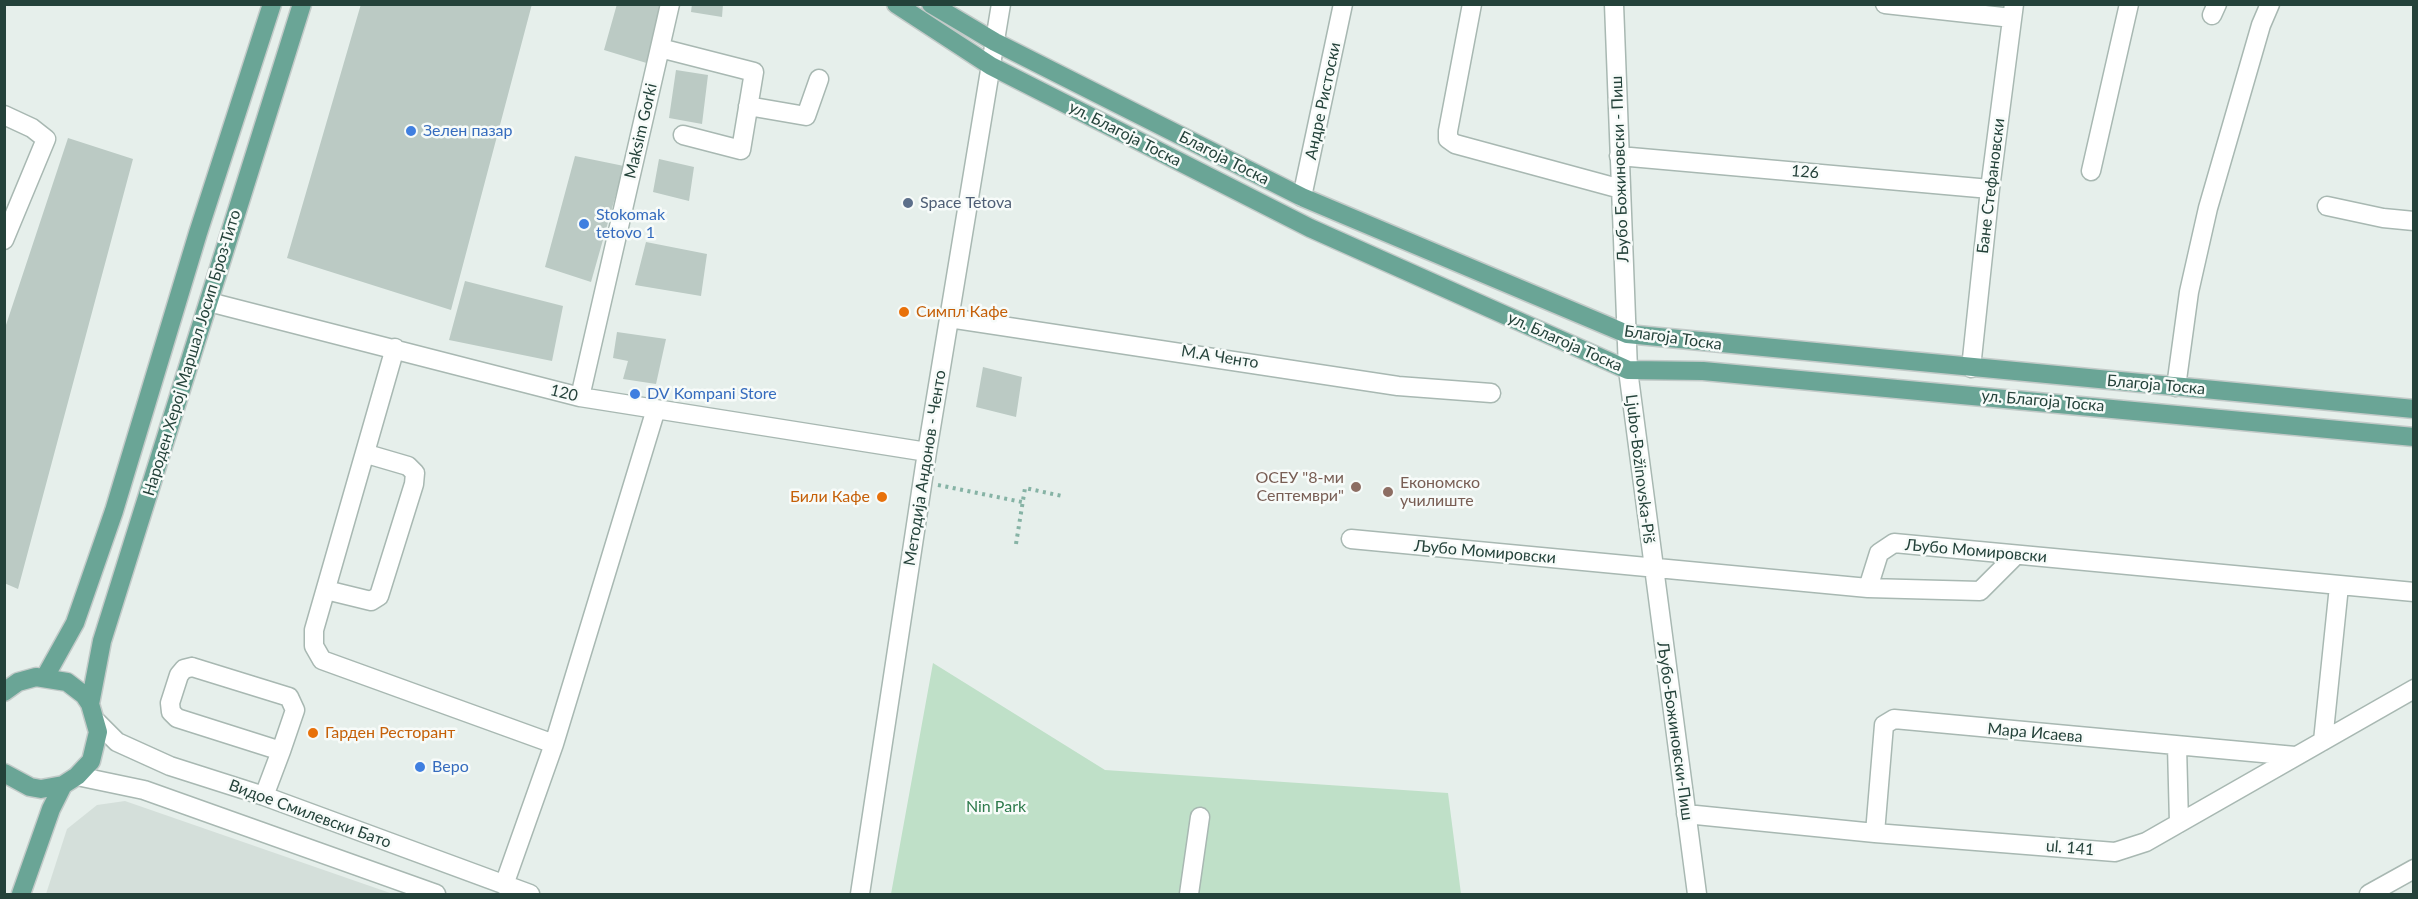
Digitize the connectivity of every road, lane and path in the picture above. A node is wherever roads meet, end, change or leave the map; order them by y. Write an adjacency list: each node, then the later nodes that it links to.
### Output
1 (272, 4): 54 (main road, Народен Херој Маршал Јосип Броз-Тито)
2 (302, 4): 29 (main road, Народен Херој Маршал Јосип Броз-Тито)
3 (670, 4): 15 (street, Maksim Gorki)
4 (896, 4): 16 (main road, ул. Благоја Тоска)
5 (931, 4): 14 (main road, Благоја Тоска)
6 (1000, 4): 14 (street, Методија Андонов - Ченто)
7 (1343, 4): 25 (street, Андре Ристоски)
8 (1472, 4): 23 (street)
9 (1614, 4): 21 (street, Љубо Божиновски - Пиш)
10 (1885, 4): 13 (street)
11 (2129, 4): 22 (street)
12 (2270, 4): 35 (street)
13 (2013, 11): 24 (street, Бане Стефановски)
14 (995, 42): 16 (street, Методија Андонов - Ченто); 25 (main road, Благоја Тоска)
15 (660, 48): 18 (street); 37 (street, Maksim Gorki)
16 (991, 66): 30 (street, Методија Андонов - Ченто); 34 (main road, ул. Благоја Тоска)
17 (819, 79): 18 (street)
18 (748, 106): 20 (street)
19 (4, 115): 28 (street)
20 (683, 135)
21 (1619, 156): 23 (street, Љубо Божиновски - Пиш); 24 (street, 126)
22 (2091, 171)
23 (1621, 189): 31 (street, Љубо Божиновски - Пиш)
24 (1990, 189): 33 (street, Бане Стефановски)
25 (1302, 197): 31 (main road, Благоја Тоска)
26 (2327, 206): 27 (street)
27 (2414, 221)
28 (4, 240)
29 (209, 302): 32 (street, 120); 57 (main road, Народен Херој Маршал Јосип Броз-Тито)
30 (949, 318): 36 (street, М.А Ченто); 41 (street, Методија Андонов - Ченто)
31 (1627, 334): 33 (main road, Благоја Тоска); 34 (street, Љубо Божиновски - Пиш)
32 (395, 348): 37 (street, 120); 42 (street)
33 (1971, 368): 35 (main road, Благоја Тоска)
34 (1628, 370): 40 (main road, ул. Благоја Тоска); 49 (street, Ljubo-Božinovska-Piš)
35 (2176, 387): 39 (main road, Благоја Тоска)
36 (1491, 393)
37 (579, 397): 38 (street, 120)
38 (656, 409): 41 (street, 120); 60 (street)
39 (2414, 409)
40 (2414, 437)
41 (927, 452): 76 (street, Методија Андонов - Ченто)
42 (367, 454): 52 (street); 52 (street)
43 (943, 486): 45 (path)
44 (1062, 496): 45 (path)
45 (1023, 502): 47 (path)
46 (1351, 539): 49 (street, Љубо Момировски)
47 (1016, 544)
48 (2016, 555): 50 (street, Љубо Момировски); 51 (street); 51 (street, Љубо Момировски)
49 (1652, 567): 51 (street, Љубо Момировски); 67 (street, Љубо-Божиновски-Пиш)
50 (2339, 586): 53 (street, Љубо Момировски); 59 (street)
51 (1868, 588)
52 (326, 590): 60 (street)
53 (2414, 592)
54 (45, 677): 55 (main road); 57 (main road)
55 (9, 685)
56 (2414, 689): 59 (street, ul. 141)
57 (90, 704): 58 (main road)
58 (97, 722): 65 (main road); 66 (street, Видое Смилевски Бато)
59 (2323, 741): 63 (street, ul. 141)
60 (554, 744): 72 (street)
61 (2177, 746): 63 (street, Мара Исаева); 69 (street); 70 (street, Мара Исаева)
62 (281, 751): 62 (street); 66 (street)
63 (2295, 756): 69 (street, ul. 141)
64 (4, 773): 65 (main road)
65 (70, 781): 73 (main road); 74 (street, Видое Смилевски Бато)
66 (264, 796): 72 (street, Видое Смилевски Бато)
67 (1686, 814): 70 (street, ul. 141); 78 (street, Љубо-Божиновски-Пиш)
68 (1200, 818): 77 (street)
69 (2179, 823): 70 (street, ul. 141)
70 (1875, 833)
71 (2414, 869): 79 (street)
72 (504, 885): 75 (street, Видое Смилевски Бато)
73 (21, 894)
74 (436, 894)
75 (530, 894)
76 (860, 894)
77 (1189, 894)
78 (1697, 894)
79 (2370, 894)

